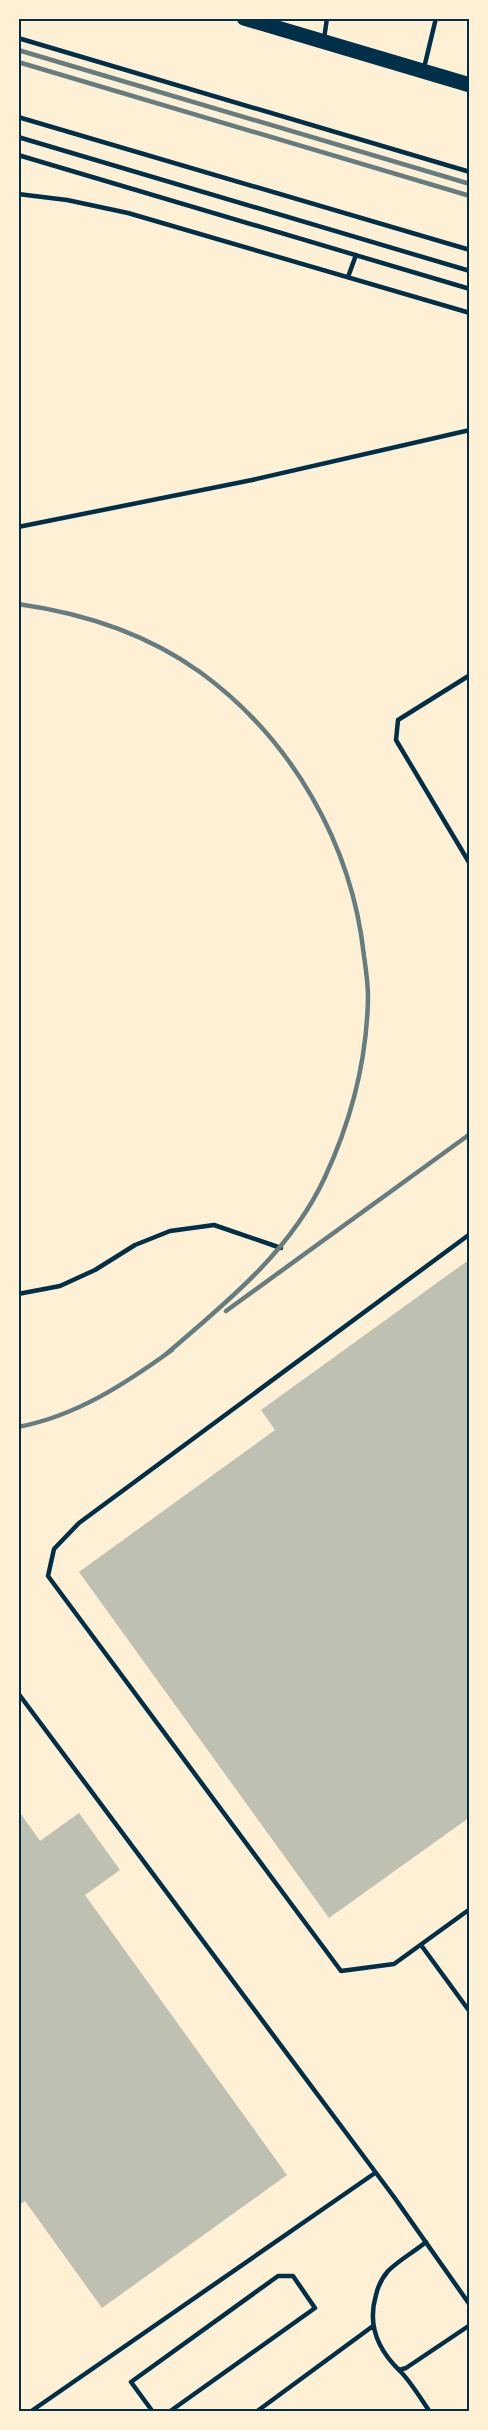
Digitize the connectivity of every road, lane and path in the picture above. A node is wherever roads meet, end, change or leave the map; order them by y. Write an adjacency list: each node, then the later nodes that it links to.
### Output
1 (244, 18): 5 (main road)
2 (327, 18): 5 (lane)
3 (436, 18): 6 (lane)
4 (18, 38): 11 (lane)
5 (324, 42): 6 (main road)
6 (423, 71): 7 (main road)
7 (470, 85)
8 (18, 117): 13 (lane)
9 (18, 137): 15 (lane)
10 (18, 155): 14 (lane)
11 (470, 172)
12 (18, 194): 16 (lane)
13 (470, 250)
14 (356, 255): 16 (lane); 17 (lane)
15 (470, 271)
16 (348, 277): 18 (lane)
17 (470, 289)
18 (470, 313)
19 (470, 430): 20 (lane)
20 (18, 527)
21 (470, 675): 22 (lane)
22 (470, 864)
23 (470, 1234): 28 (lane)
24 (280, 1248): 25 (lane)
25 (18, 1294)
26 (18, 1693): 30 (lane)
27 (470, 1909): 28 (lane)
28 (421, 1945): 29 (lane)
29 (470, 2012)
30 (375, 2173): 31 (lane); 36 (lane)
31 (426, 2242): 32 (lane); 34 (lane)
32 (470, 2305)
33 (470, 2325): 35 (lane)
34 (373, 2326): 35 (lane); 39 (lane)
35 (399, 2370): 40 (lane)
36 (30, 2412)
37 (153, 2412): 38 (lane)
38 (169, 2412)
39 (256, 2412)
40 (430, 2412)

